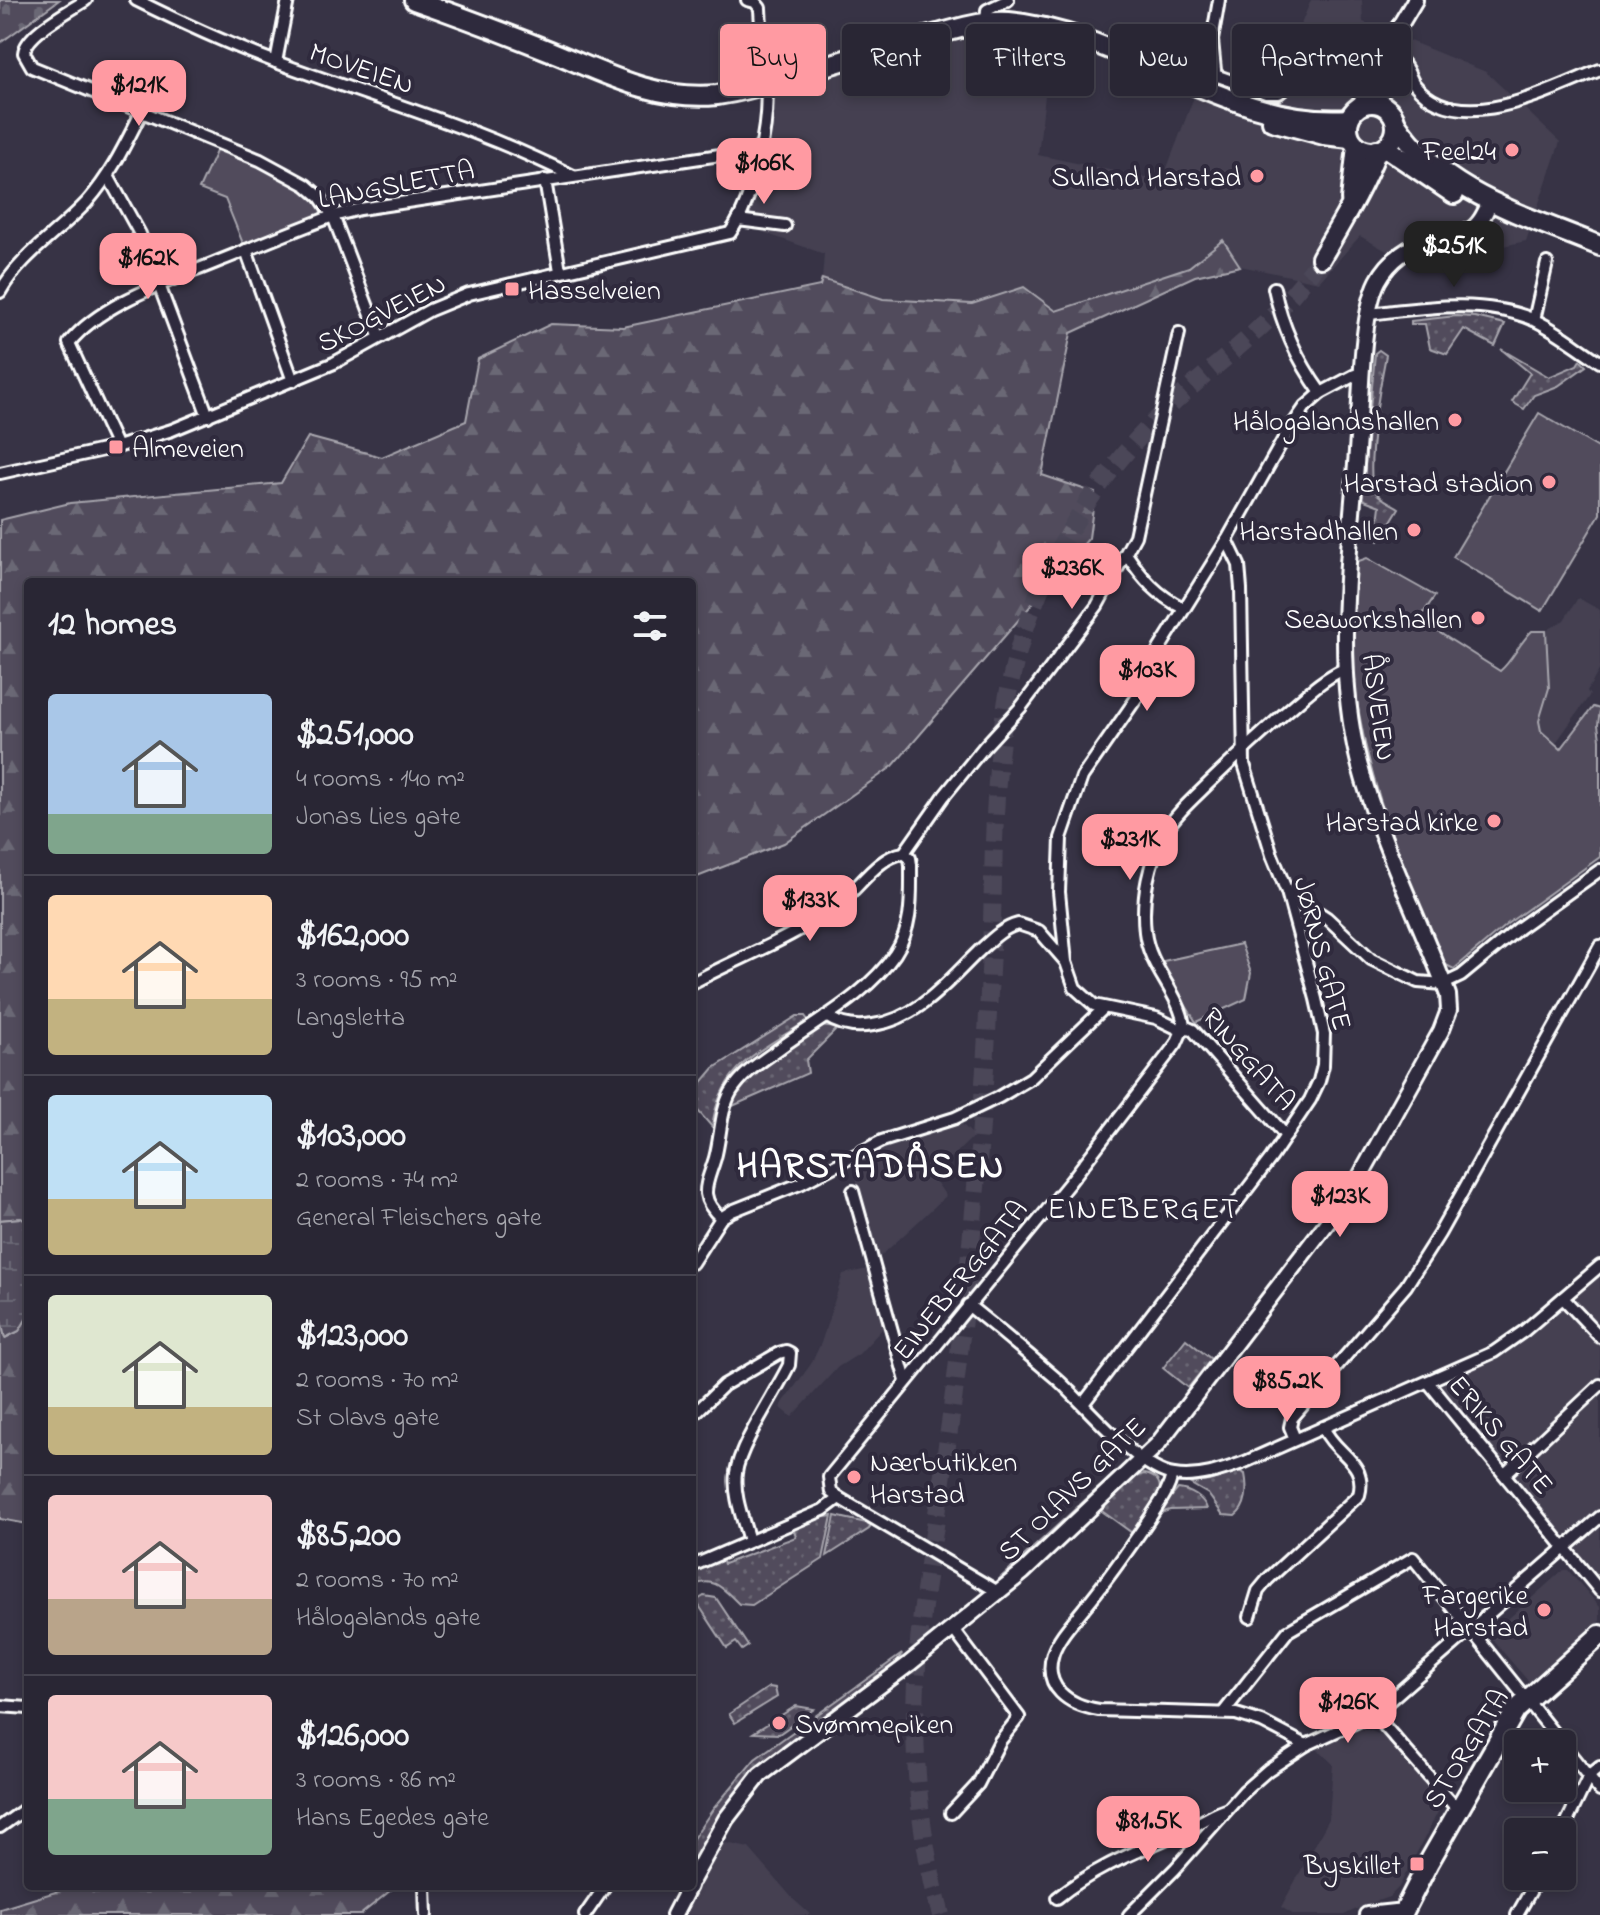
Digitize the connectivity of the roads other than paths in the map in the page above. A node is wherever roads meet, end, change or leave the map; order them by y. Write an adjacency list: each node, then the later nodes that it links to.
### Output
1 (86, 0): 25 (street)
2 (136, 0): 14 (street, MOVEIEN)
3 (288, 0): 14 (street)
4 (414, 0): 20 (highway)
5 (747, 0): 10 (street)
6 (1008, 0): 9 (street)
7 (1219, 0): 11 (street)
8 (1415, 0): 12 (street)
9 (986, 23): 13 (highway); 15 (highway)
10 (761, 24)
11 (1215, 24)
12 (1401, 24)
13 (1110, 49)
14 (276, 62): 32 (street, MOVEIEN)
15 (826, 66)
16 (1600, 70): 17 (street)
17 (1411, 78)
18 (1216, 85): 26 (highway)
19 (1216, 87): 28 (highway)
20 (720, 94)
21 (765, 96): 29 (street)
22 (1360, 96): 26 (street)
23 (1380, 96): 24 (street)
24 (1381, 105): 26 (highway); 27 (highway)
25 (142, 111): 31 (street); 36 (street)
26 (1355, 112): 28 (highway)
27 (1396, 123): 30 (highway); 35 (highway)
28 (1354, 142): 30 (highway); 34 (highway)
29 (760, 149): 32 (street, LANGSLETTA); 37 (street)
30 (1381, 149): 34 (highway); 35 (highway)
31 (108, 176): 45 (street); 47 (street)
32 (573, 176): 33 (street, LANGSLETTA)
33 (545, 180): 36 (street, LANGSLETTA); 44 (street)
34 (1350, 203): 42 (highway)
35 (1488, 207): 39 (highway); 41 (highway); 48 (street, ÅSVEIEN)
36 (333, 216): 40 (street, LANGSLETTA); 51 (street)
37 (738, 220): 38 (street); 44 (street, SKOGVEIEN)
38 (785, 226)
39 (1600, 245)
40 (246, 250): 45 (street, LANGSLETTA); 54 (street)
41 (1600, 254)
42 (1321, 258)
43 (1547, 263): 49 (street)
44 (560, 271): 51 (street, SKOGVEIEN)
45 (161, 285): 56 (street); 57 (street, LANGSLETTA)
46 (1274, 288): 55 (street)
47 (0, 292)
48 (1368, 314): 49 (street); 53 (street, ÅSVEIEN)
49 (1534, 320): 52 (street)
50 (1179, 333): 60 (street)
51 (379, 336): 54 (street, SKOGVEIEN)
52 (1598, 356)
53 (1363, 374): 55 (street); 62 (street, ÅSVEIEN)
54 (293, 381): 56 (street, SKOGVEIEN)
55 (1321, 393): 59 (street)
56 (208, 416): 57 (street, SKOGVEIEN)
57 (117, 447): 58 (street, SKOGVEIEN)
58 (0, 473)
59 (1227, 540): 61 (street); 63 (street, JØRNS GATE)
60 (1127, 555): 61 (street); 64 (street)
61 (1183, 608): 68 (street)
62 (1344, 669): 63 (street, RINGGATA); 72 (street, ÅSVEIEN)
63 (1242, 752): 66 (street, JØRNS GATE); 75 (street, RINGGATA)
64 (904, 853): 71 (street); 74 (street)
65 (1600, 870): 72 (street)
66 (1287, 892): 72 (street); 76 (street, JØRNS GATE)
67 (1600, 946): 70 (street)
68 (1066, 962): 73 (street); 74 (street)
69 (1600, 972): 70 (street)
70 (1585, 973): 90 (street)
71 (696, 981)
72 (1444, 984): 91 (street, ST OLAVS GATE)
73 (1103, 1009): 75 (street); 78 (street)
74 (826, 1016): 78 (street)
75 (1183, 1029): 76 (street, RINGGATA); 82 (street, EINEBERGGATA)
76 (1286, 1136): 87 (street, JØRNS GATE)
77 (853, 1191): 84 (street)
78 (721, 1218): 79 (street)
79 (696, 1257)
80 (1600, 1266): 81 (street)
81 (1563, 1298): 83 (street); 85 (street)
82 (968, 1305): 84 (street, EINEBERGGATA); 87 (street)
83 (1600, 1337)
84 (906, 1381): 94 (street, EINEBERGGATA)
85 (1428, 1382): 89 (street); 92 (street, ERIKS GATE)
86 (1600, 1385): 92 (street)
87 (1083, 1404): 91 (street)
88 (696, 1412): 96 (street)
89 (1323, 1427): 90 (street); 101 (street)
90 (1295, 1439): 93 (street)
91 (1143, 1461): 93 (street); 100 (street, ST OLAVS GATE)
92 (1505, 1474): 97 (street, ERIKS GATE)
93 (1172, 1475): 108 (street)
94 (839, 1498): 96 (street); 100 (street)
95 (1600, 1517): 97 (street)
96 (749, 1541): 98 (street)
97 (1565, 1548): 99 (street, ERIKS GATE); 103 (street)
98 (696, 1564)
99 (1600, 1591)
100 (998, 1592): 102 (street, ST OLAVS GATE)
101 (1250, 1617)
102 (953, 1629): 117 (street); 120 (street, ST OLAVS GATE)
103 (1471, 1633): 105 (street); 108 (street); 109 (street)
104 (1600, 1635): 105 (highway, STORGATA)
105 (1526, 1699): 112 (street); 116 (highway, STORGATA)
106 (0, 1706): 107 (street)
107 (24, 1708)
108 (1223, 1713): 110 (street)
109 (1374, 1714): 110 (street); 116 (street)
110 (1306, 1745): 114 (street)
111 (1600, 1767): 112 (street)
112 (1589, 1776): 113 (street); 118 (street)
113 (1600, 1791)
114 (1226, 1809): 125 (street); 130 (street)
115 (24, 1810): 119 (street)
116 (1458, 1810): 126 (highway, STORGATA)
117 (951, 1813)
118 (1569, 1818)
119 (0, 1827)
120 (696, 1873)
121 (425, 1890): 127 (street)
122 (602, 1890): 128 (street)
123 (687, 1890): 129 (street, ST OLAVS GATE)
124 (1531, 1890): 132 (street)
125 (1057, 1898)
126 (1403, 1913): 131 (street, STORGATA)
127 (426, 1915)
128 (585, 1915)
129 (674, 1915)
130 (1129, 1915)
131 (1367, 1915)
132 (1517, 1915)

